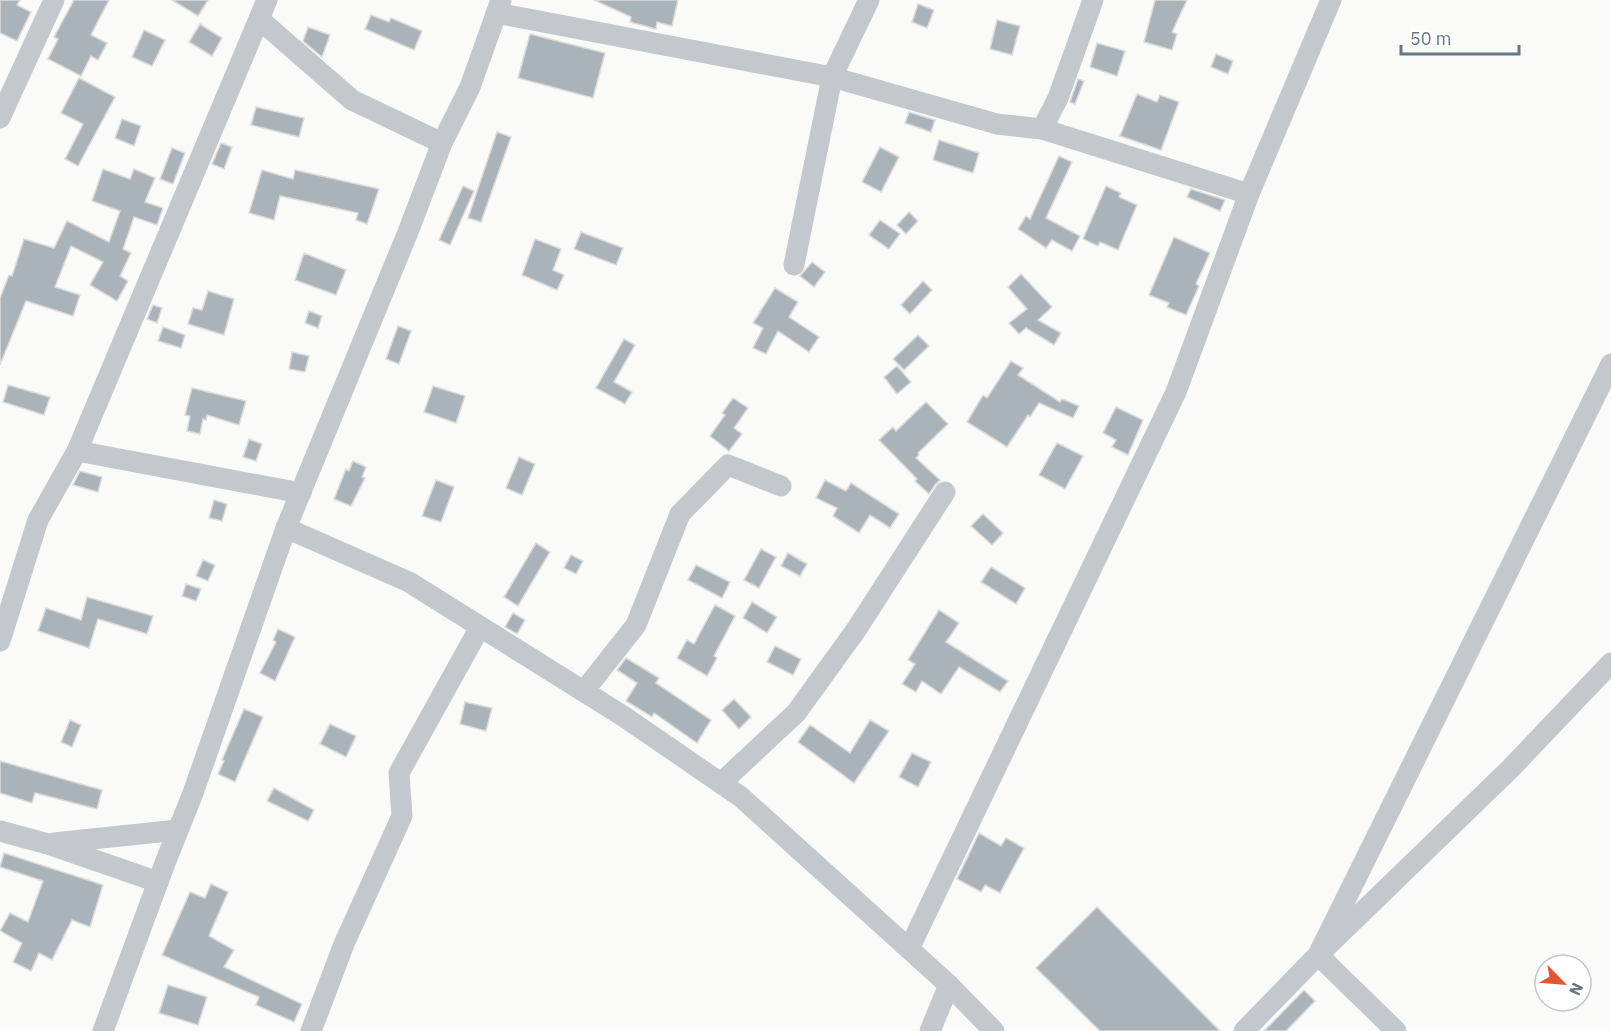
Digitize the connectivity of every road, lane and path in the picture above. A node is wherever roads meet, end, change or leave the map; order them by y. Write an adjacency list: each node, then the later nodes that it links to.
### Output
1 (54, 0): 8 (street)
2 (869, 0): 7 (street)
3 (1093, 0): 9 (street)
4 (1331, 0): 11 (street)
5 (498, 6): 7 (street); 10 (street)
6 (263, 10): 10 (street); 14 (street)
7 (832, 77): 9 (street); 12 (street)
8 (0, 118)
9 (1042, 129): 11 (street)
10 (442, 143): 17 (street)
11 (1249, 194): 28 (street)
12 (794, 265)
13 (1611, 364): 29 (street)
14 (77, 451): 17 (street); 20 (street)
15 (781, 486): 22 (street)
16 (945, 492): 23 (street)
17 (301, 493): 18 (street)
18 (286, 528): 19 (street); 24 (street)
19 (480, 627): 22 (street); 32 (street)
20 (0, 641)
21 (1611, 663): 29 (street)
22 (584, 691): 23 (street)
23 (721, 783): 28 (street)
24 (178, 830): 26 (street); 27 (street)
25 (0, 831): 26 (street)
26 (48, 843): 27 (street)
27 (158, 882): 31 (street)
28 (909, 949): 30 (street)
29 (1318, 955): 35 (street); 36 (street)
30 (949, 985): 33 (street); 34 (street)
31 (103, 1031)
32 (311, 1031)
33 (930, 1031)
34 (994, 1031)
35 (1244, 1031)
36 (1396, 1031)

